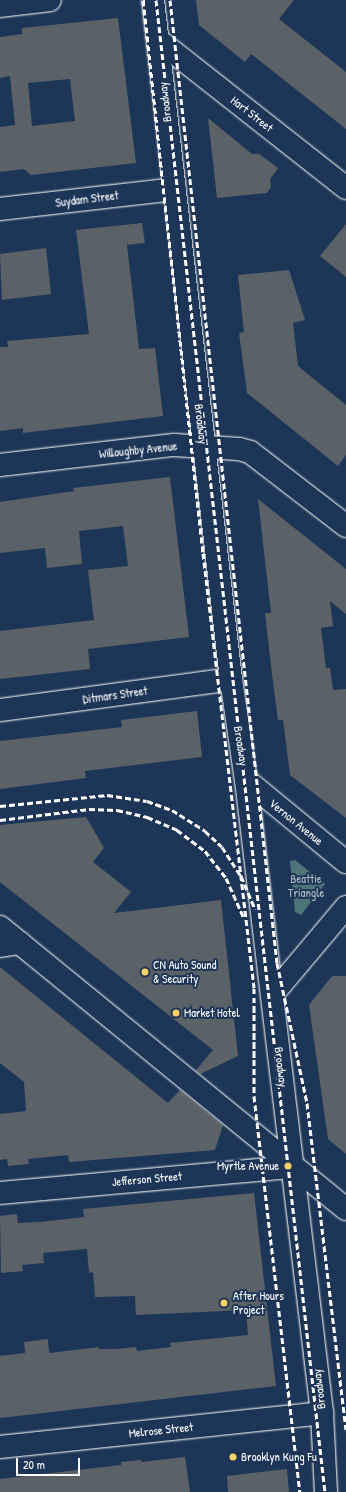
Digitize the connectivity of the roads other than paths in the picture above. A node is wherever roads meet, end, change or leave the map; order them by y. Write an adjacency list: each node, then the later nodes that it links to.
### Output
1 (50, 0): 3 (main road)
2 (153, 0): 4 (main road, Broadway)
3 (0, 6)
4 (158, 40): 5 (main road, Hart Street); 6 (main road, Broadway)
5 (346, 188)
6 (175, 189): 7 (main road, Suydam Street); 8 (main road, Broadway)
7 (0, 209)
8 (204, 447): 9 (main road, Willoughby Avenue); 10 (main road, Willoughby Avenue); 11 (main road, Broadway)
9 (0, 466)
10 (346, 526)
11 (231, 679): 12 (main road, Ditmars Street); 13 (main road, Broadway)
12 (0, 710)
13 (246, 780): 14 (main road, Vernon Avenue); 18 (main road, Broadway)
14 (346, 862)
15 (346, 907): 18 (main road)
16 (0, 927): 17 (main road)
17 (10, 944): 19 (main road)
18 (272, 995): 19 (main road, Broadway)
19 (293, 1166): 20 (main road, Jefferson Street); 21 (main road); 22 (main road, Broadway)
20 (0, 1193)
21 (346, 1209)
22 (322, 1413): 23 (main road, Melrose Street); 24 (main road, Broadway)
23 (0, 1448)
24 (326, 1492)

